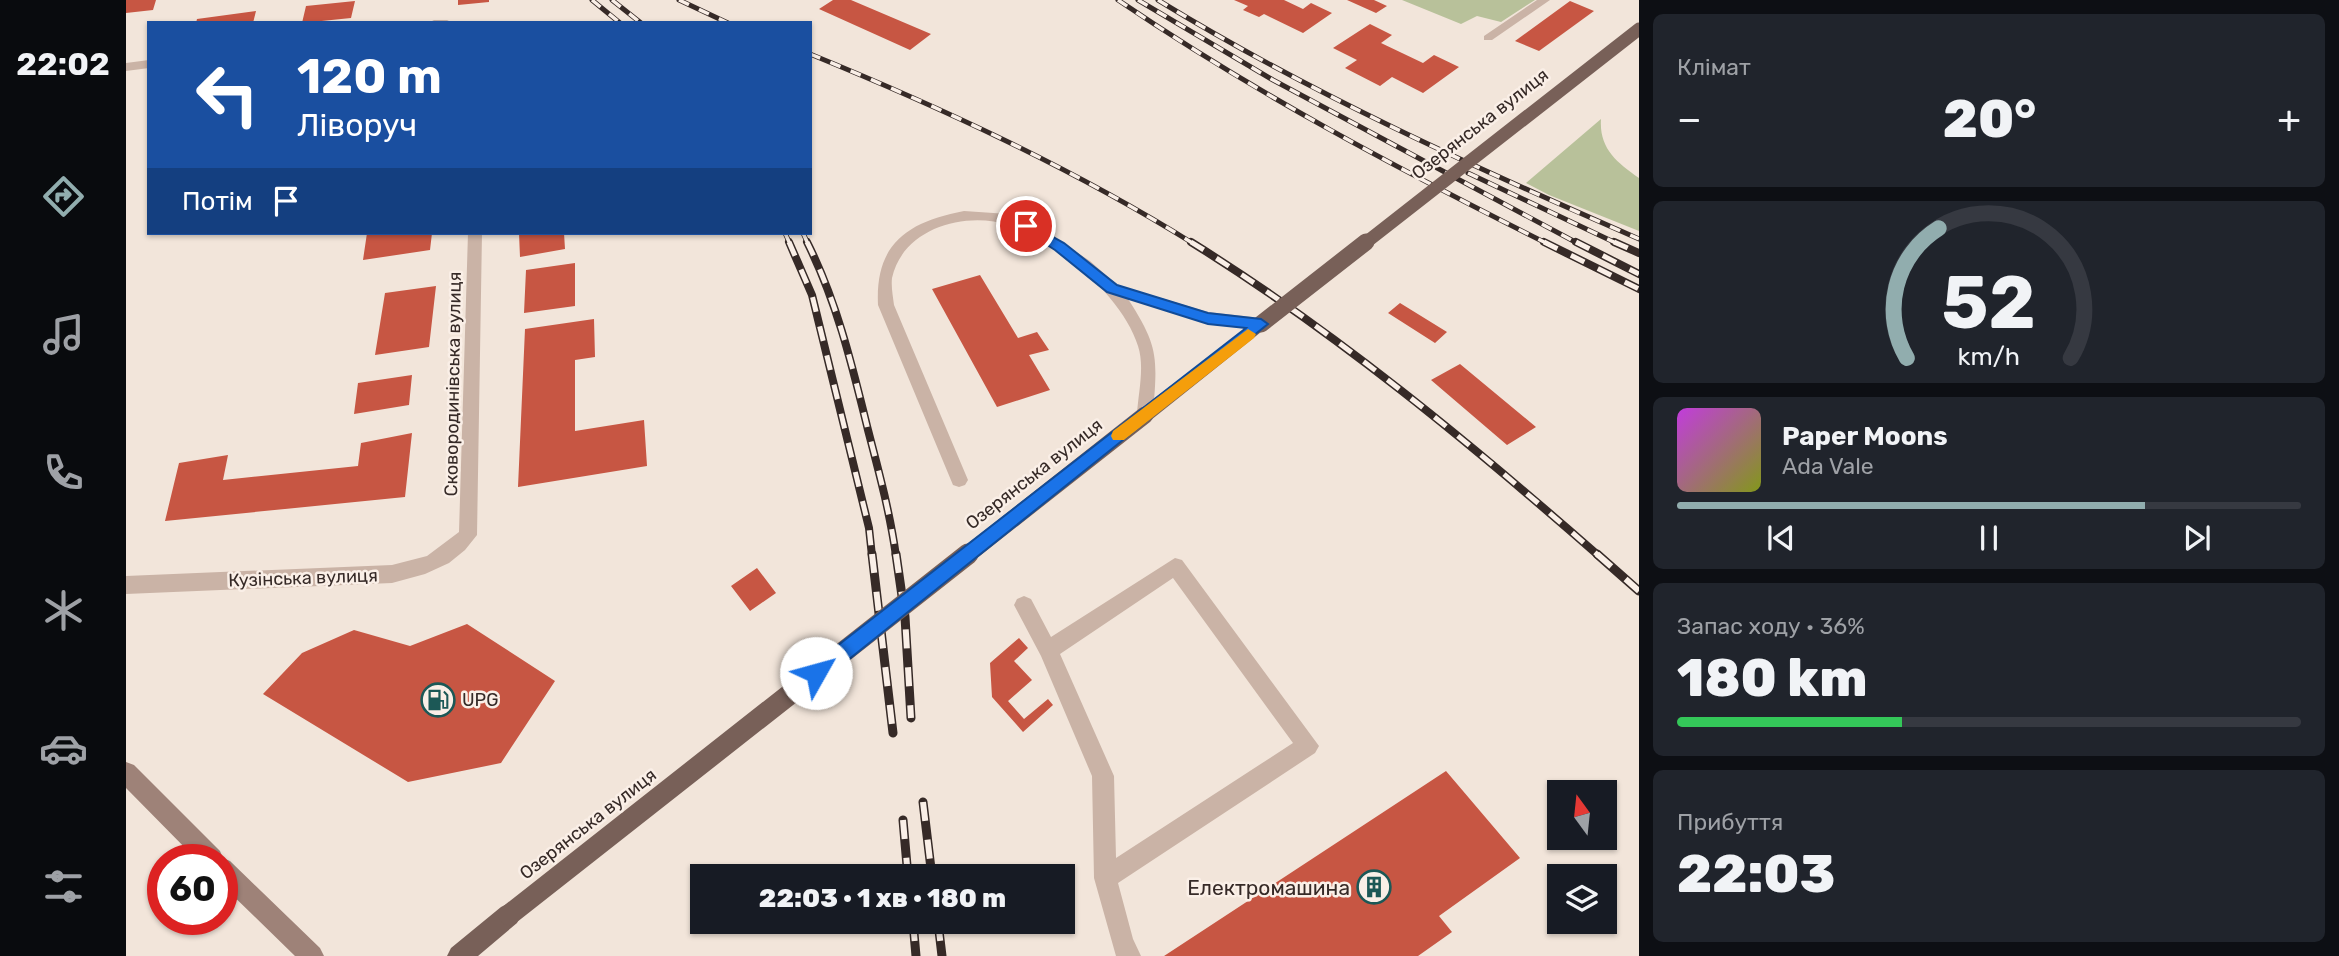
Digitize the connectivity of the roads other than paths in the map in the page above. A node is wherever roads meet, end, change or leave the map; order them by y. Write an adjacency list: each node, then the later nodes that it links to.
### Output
1 (1544, 0): 3 (street)
2 (1639, 29): 8 (main road, Озерянська вулиця, bridge)
3 (1488, 38)
4 (147, 64): 5 (street)
5 (126, 67)
6 (475, 235): 11 (street, Сковородинівська вулиця)
7 (1112, 289): 8 (street); 9 (street); 10 (street)
8 (1261, 324): 9 (main road, Озерянська вулиця)
9 (1145, 415): 20 (main road, Озерянська вулиця, bridge)
10 (959, 480)
11 (468, 535): 12 (street, Кузінська вулиця)
12 (126, 585)
13 (1024, 605): 14 (street)
14 (1048, 650): 17 (street); 17 (street)
15 (126, 773): 16 (main road)
16 (197, 844)
17 (1105, 878): 21 (street)
18 (238, 884): 19 (main road)
19 (312, 956)
20 (458, 956)
21 (1129, 956)

